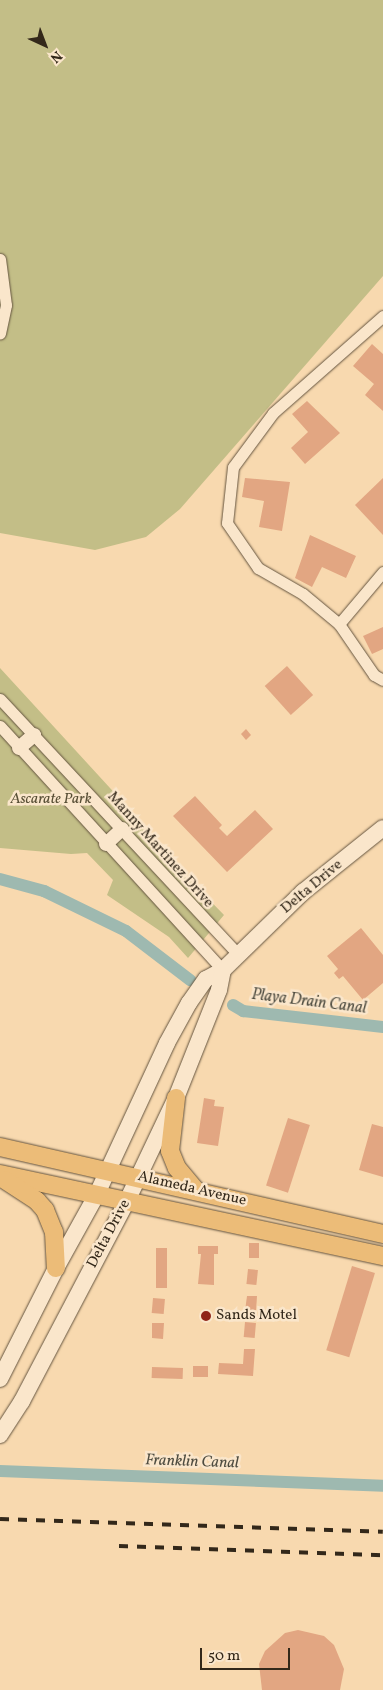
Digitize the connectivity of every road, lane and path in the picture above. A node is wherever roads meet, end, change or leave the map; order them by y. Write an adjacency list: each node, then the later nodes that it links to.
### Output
1 (0, 259): 3 (street)
2 (383, 316): 5 (street)
3 (0, 333)
4 (383, 572): 5 (street)
5 (340, 624): 6 (street)
6 (383, 680)
7 (0, 699): 9 (street, Manny Martinez Drive)
8 (0, 726): 10 (street)
9 (34, 735): 10 (street); 12 (street, Manny Martinez Drive)
10 (19, 748): 13 (street)
11 (383, 828): 14 (main road, Delta Drive)
12 (122, 829): 13 (street); 14 (street, Manny Martinez Drive)
13 (106, 844): 15 (street)
14 (238, 954): 15 (main road, Delta Drive)
15 (223, 970): 16 (main road, Delta Drive); 17 (main road, Delta Drive)
16 (166, 1044): 17 (main road); 20 (main road, Delta Drive)
17 (191, 1056): 18 (main road, Delta Drive)
18 (176, 1098): 22 (main road, Delta Drive); 23 (main road)
19 (0, 1147): 20 (main road, Alameda Avenue)
20 (109, 1170): 22 (main road, Alameda Avenue); 24 (main road, Delta Drive)
21 (0, 1175): 24 (main road, Alameda Avenue); 28 (main road)
22 (138, 1177): 23 (main road, Alameda Avenue); 25 (main road, Delta Drive)
23 (196, 1190): 26 (main road, Alameda Avenue)
24 (97, 1194): 25 (main road, Alameda Avenue); 28 (main road, Delta Drive)
25 (127, 1202): 27 (main road, Alameda Avenue); 30 (main road, Delta Drive)
26 (383, 1234)
27 (383, 1256)
28 (56, 1268): 29 (main road, Delta Drive)
29 (0, 1379)
30 (0, 1435)

